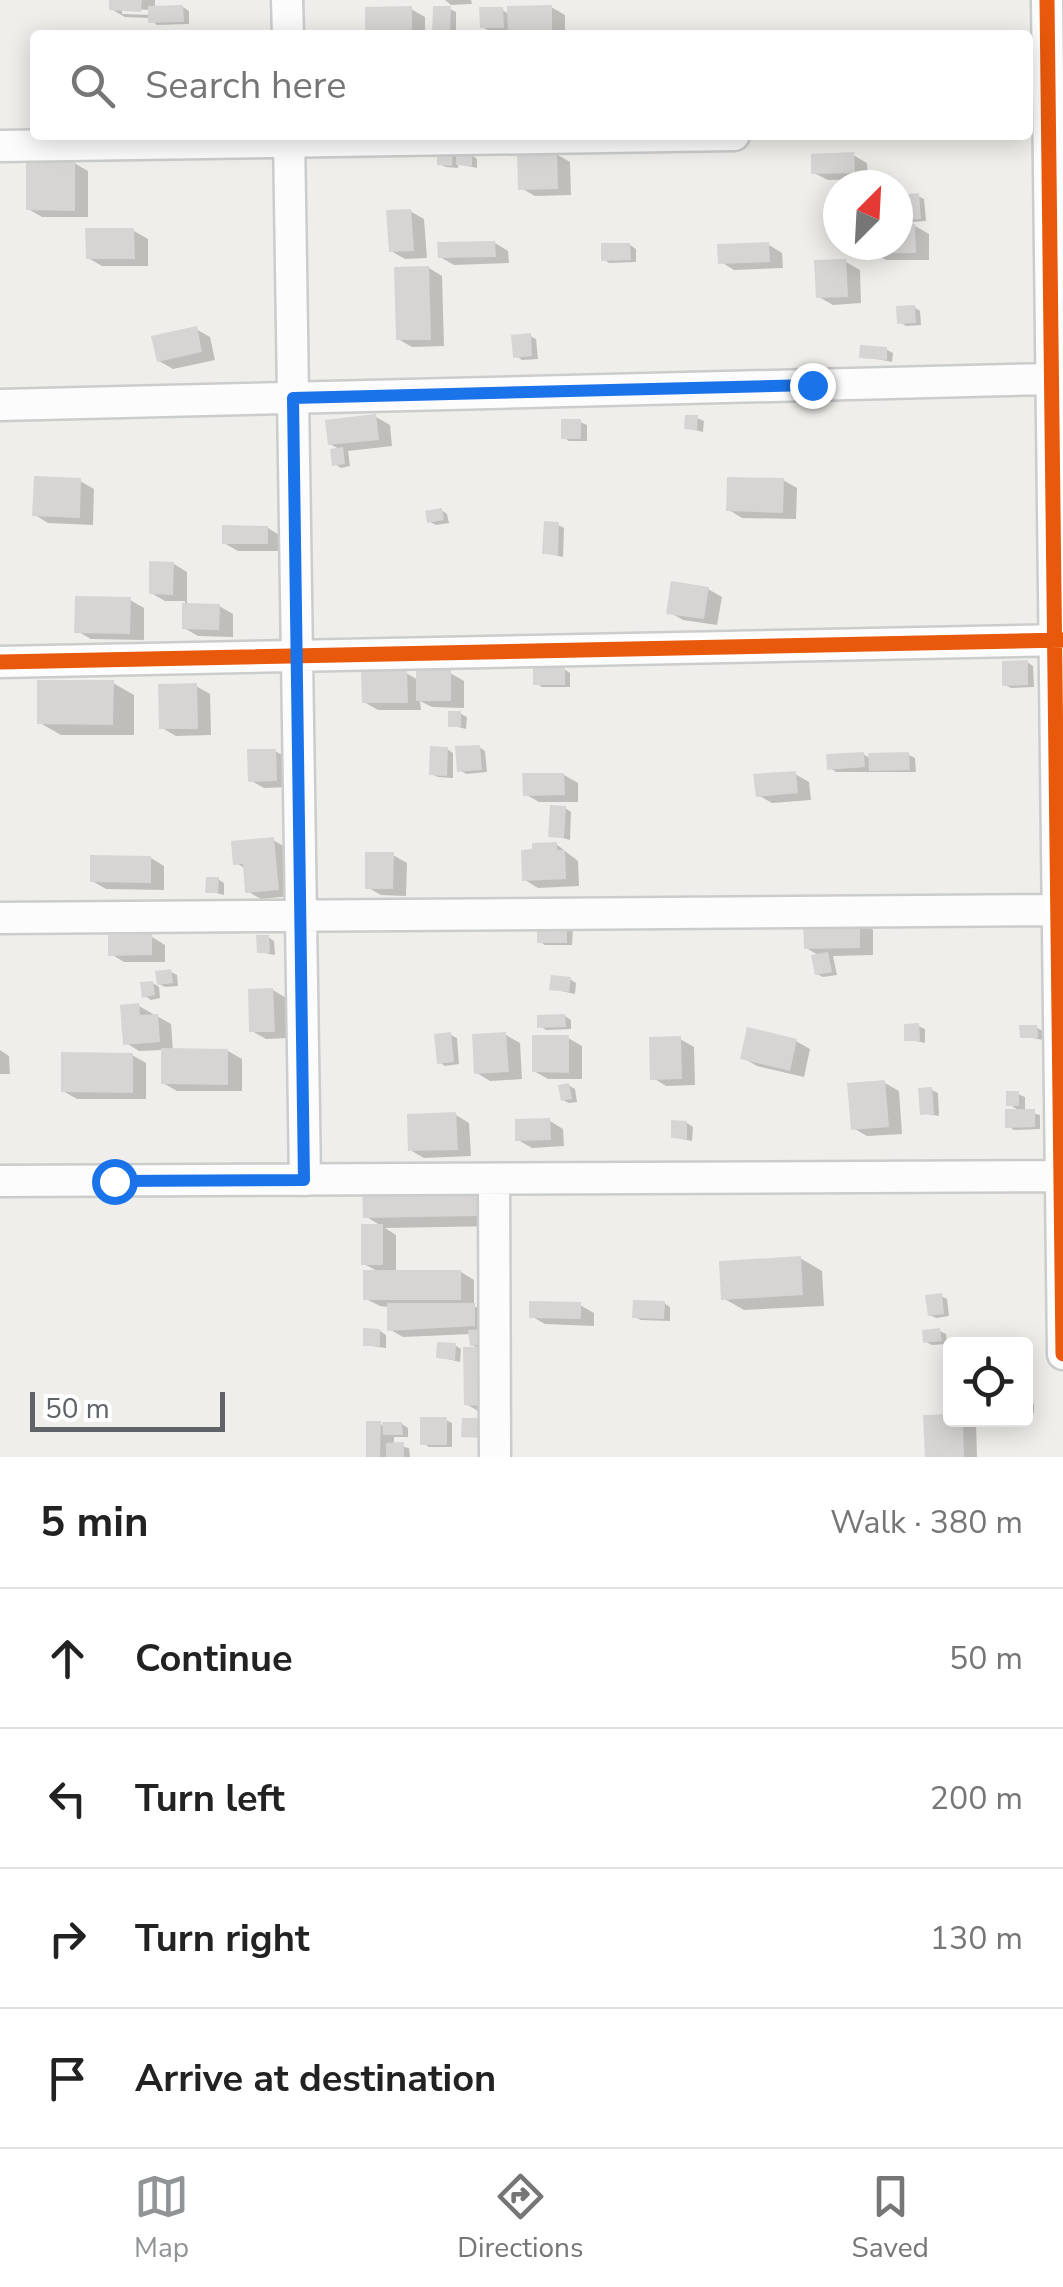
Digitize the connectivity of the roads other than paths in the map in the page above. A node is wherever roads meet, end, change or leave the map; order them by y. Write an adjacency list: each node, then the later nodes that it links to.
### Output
1 (287, 0): 3 (street)
2 (1047, 0): 4 (street)
3 (288, 30)
4 (1046, 130): 8 (street)
5 (217, 140): 7 (street)
6 (289, 140): 9 (street)
7 (0, 146)
8 (1051, 379): 9 (street); 11 (street)
9 (293, 398): 10 (street); 12 (street)
10 (0, 405)
11 (1059, 640): 12 (street); 14 (street)
12 (297, 656): 13 (street); 15 (street)
13 (0, 662)
14 (1060, 910): 15 (street); 17 (street)
15 (300, 916): 16 (street); 19 (street)
16 (0, 918)
17 (1062, 1176): 18 (street); 21 (street)
18 (494, 1179): 19 (street); 22 (street)
19 (304, 1180): 20 (street)
20 (0, 1181)
21 (1063, 1354)
22 (494, 1457)

